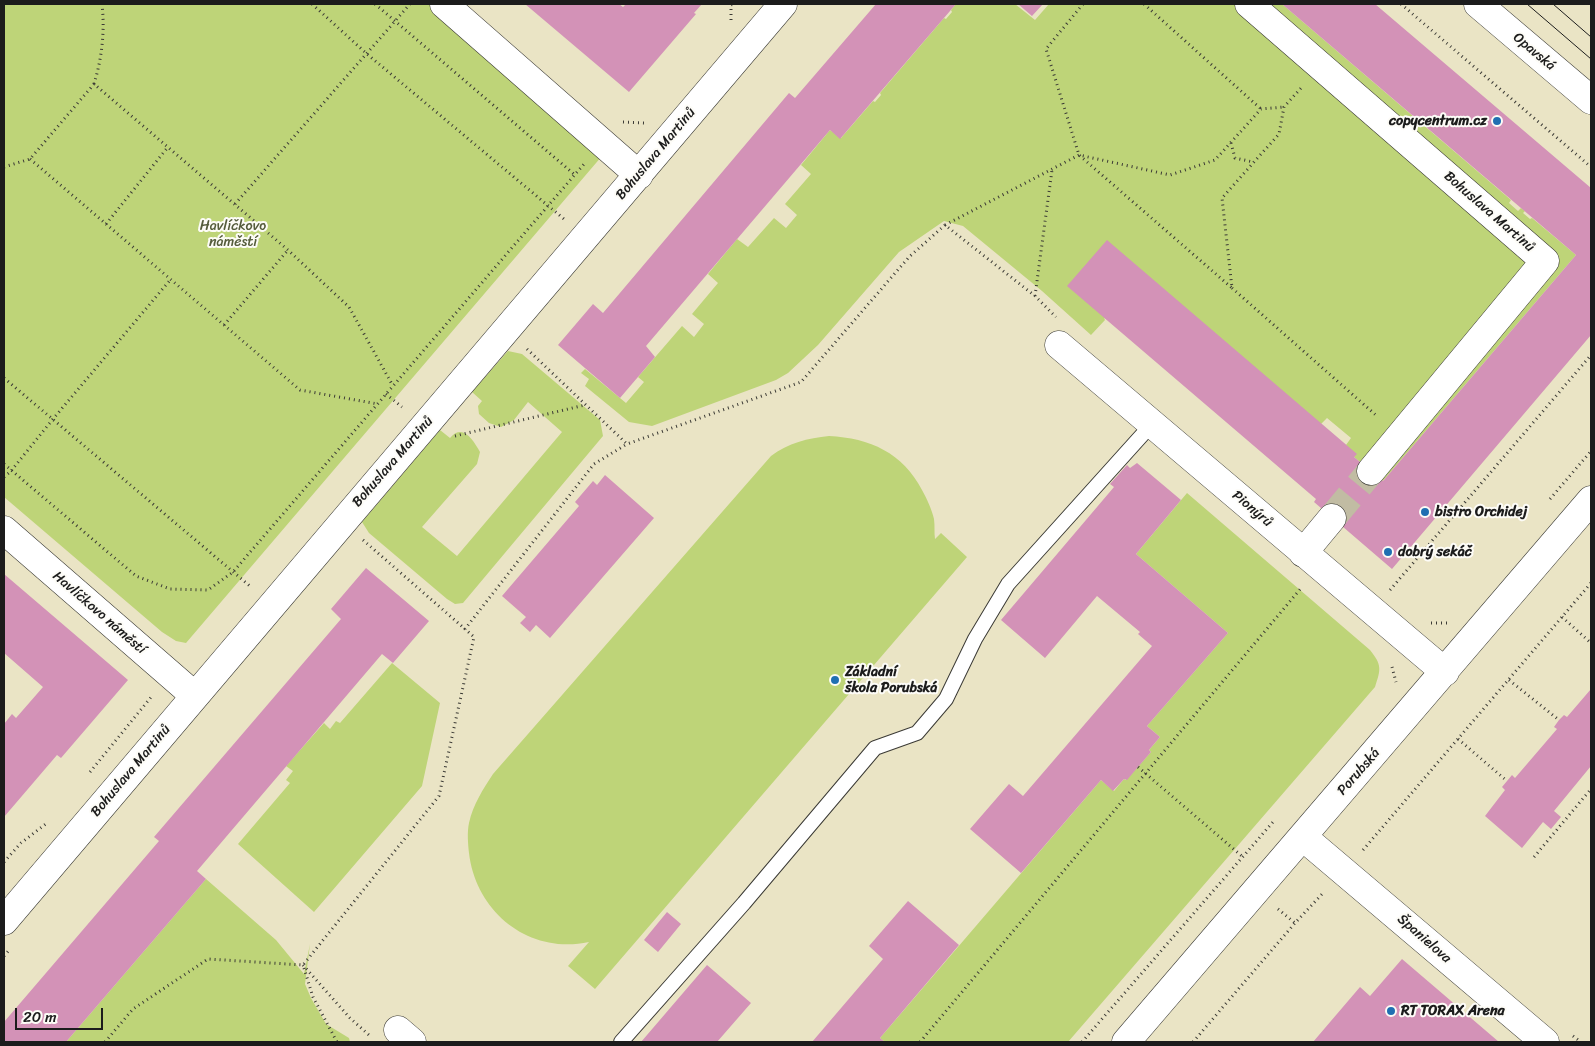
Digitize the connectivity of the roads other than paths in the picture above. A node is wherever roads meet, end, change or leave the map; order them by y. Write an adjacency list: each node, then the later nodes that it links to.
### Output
1 (444, 4): 6 (street)
2 (783, 4): 6 (street, Bohuslava Martinů)
3 (1249, 4): 9 (street, Bohuslava Martinů)
4 (1478, 4): 5 (street, Opavská)
5 (1591, 100)
6 (639, 174): 15 (street, Bohuslava Martinů)
7 (1059, 332): 8 (street, Pionýrů)
8 (1152, 424): 13 (street, Pionýrů); 19 (lane)
9 (1371, 471)
10 (1591, 500): 14 (street, Porubská)
11 (1332, 518): 13 (street)
12 (4, 530): 15 (street, Havlíčkovo náměstí)
13 (1303, 553): 14 (street, Pionýrů)
14 (1444, 672): 16 (street, Porubská)
15 (195, 696): 17 (street, Bohuslava Martinů)
16 (1303, 837): 18 (street, Španielova); 20 (street, Porubská)
17 (4, 921)
18 (1556, 1036)
19 (621, 1042)
20 (1126, 1042)

